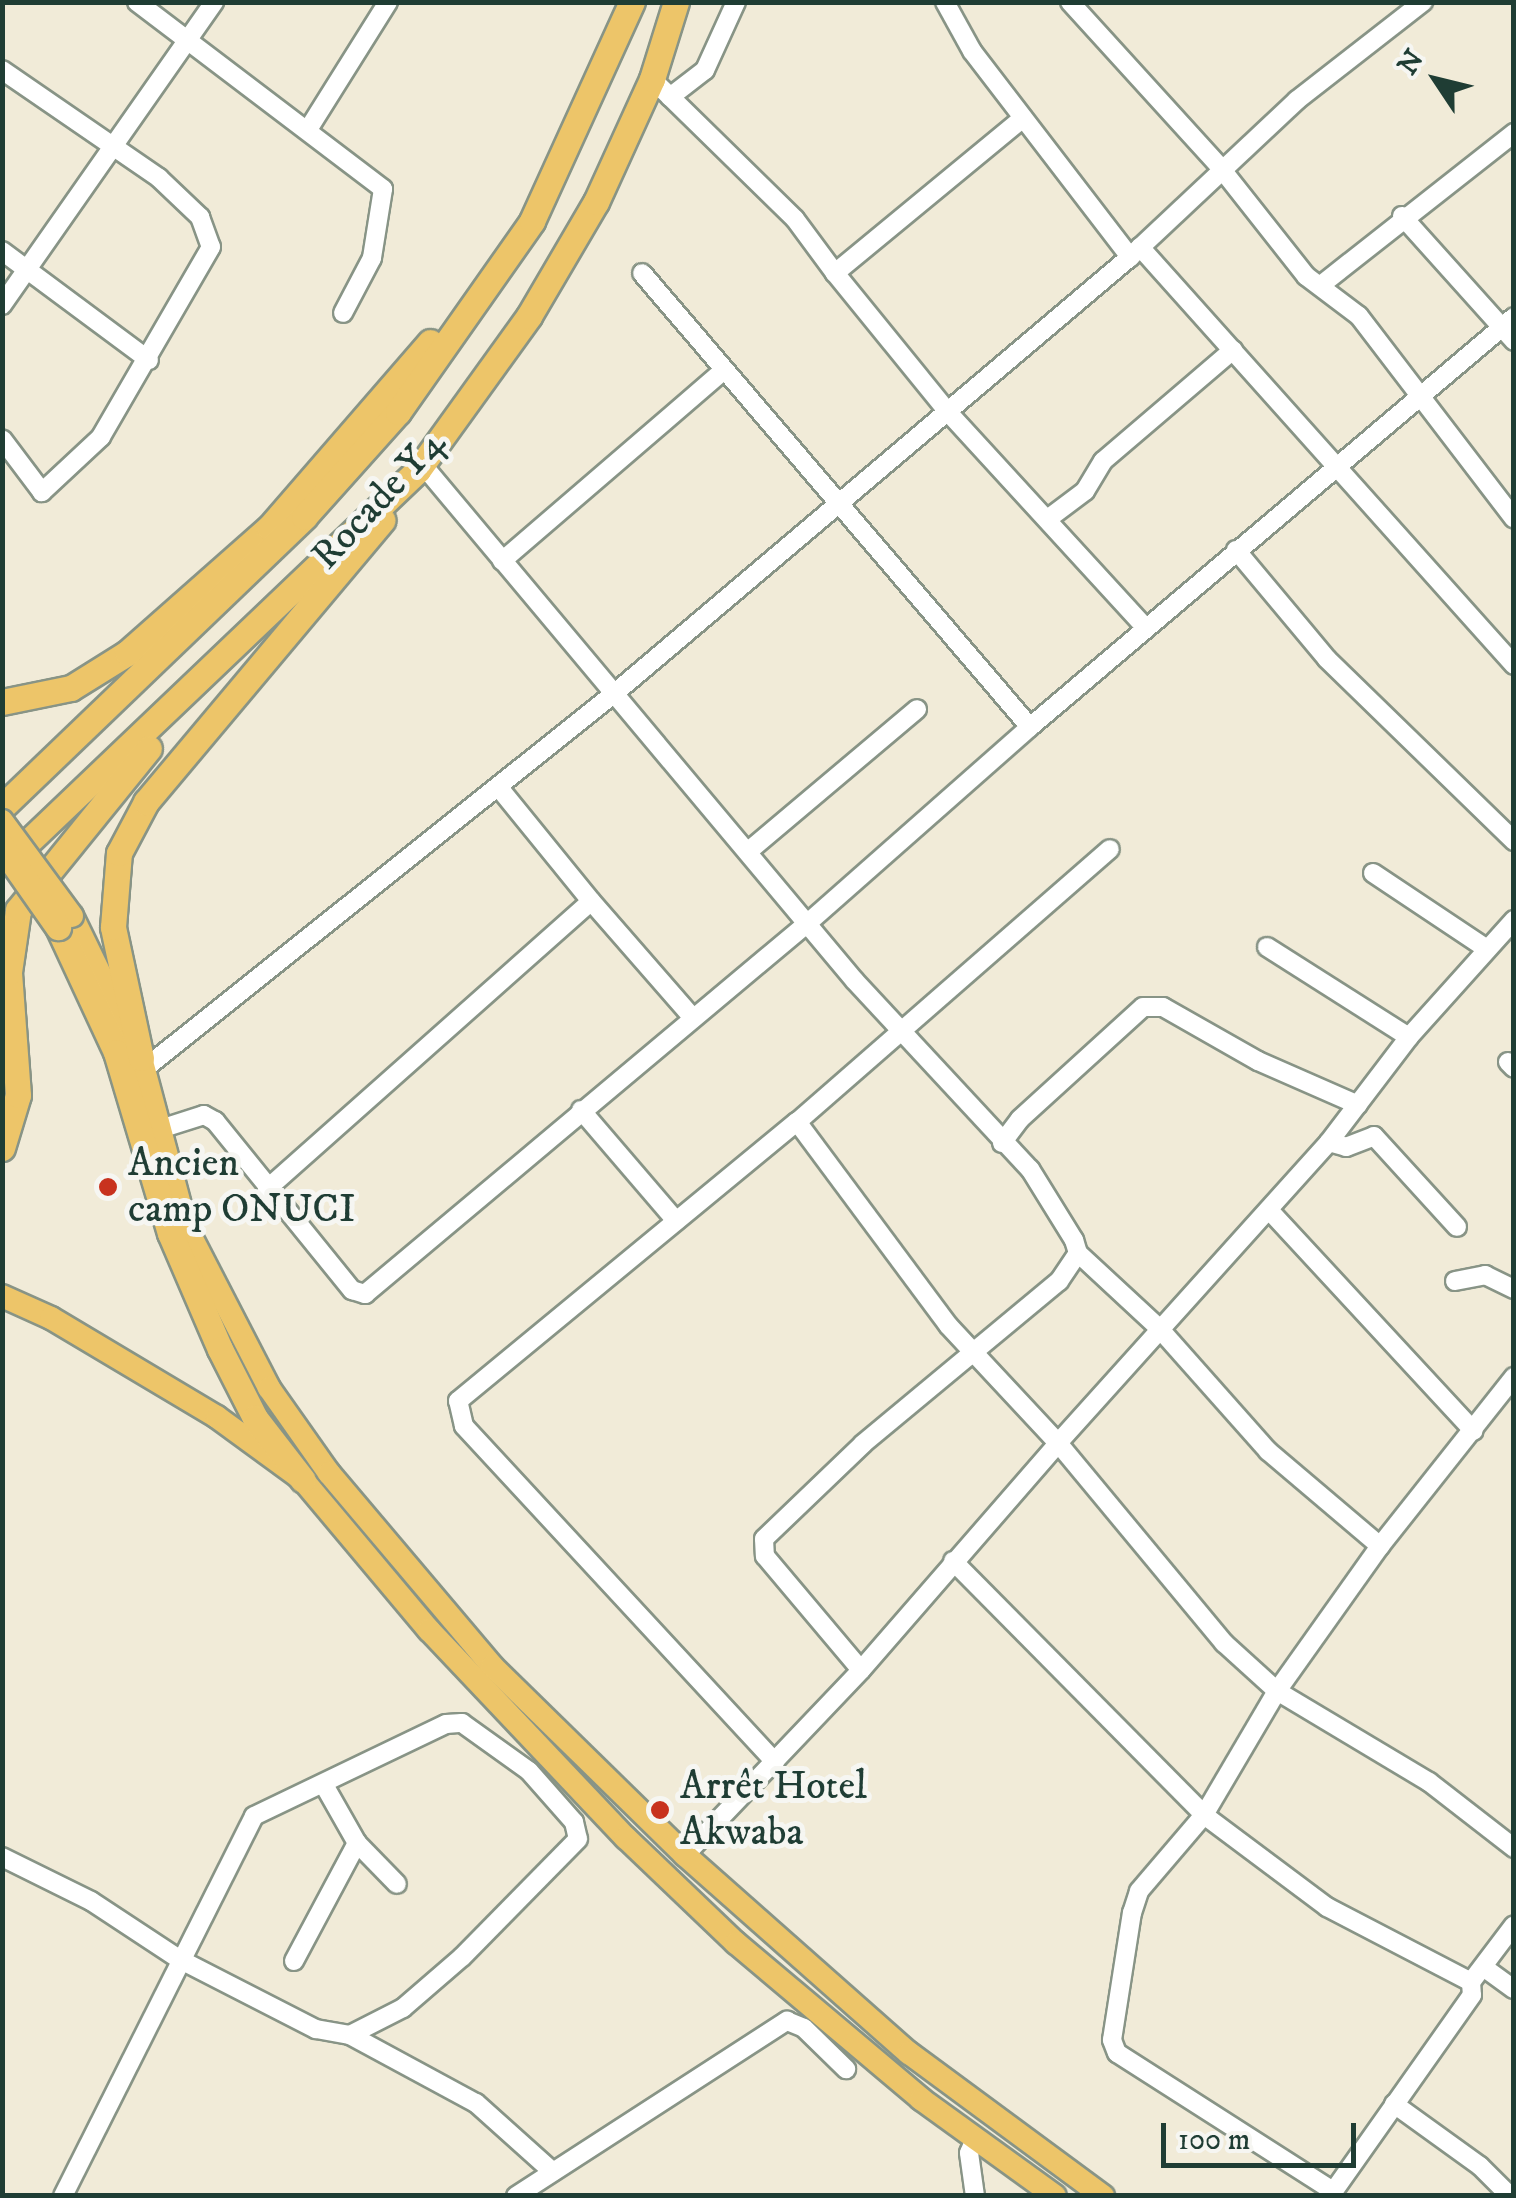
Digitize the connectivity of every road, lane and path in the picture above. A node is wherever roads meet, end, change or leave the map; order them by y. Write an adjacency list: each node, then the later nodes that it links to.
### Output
1 (137, 2): 10 (street)
2 (214, 2): 10 (street)
3 (388, 2): 14 (street)
4 (632, 2): 17 (highway, Rocade Y4)
5 (676, 2): 12 (highway, Rocade Y4)
6 (736, 2): 12 (street)
7 (945, 2): 13 (street)
8 (1070, 2): 18 (street)
9 (1423, 2): 18 (street)
10 (186, 38): 14 (street); 16 (street)
11 (2, 70): 16 (street)
12 (661, 88): 24 (street); 36 (highway, Rocade Y4)
13 (1023, 118): 21 (street); 24 (street)
14 (309, 128): 27 (street)
15 (1514, 133): 19 (street)
16 (111, 145): 22 (street); 30 (street)
17 (571, 148): 46 (highway); 50 (highway, Rocade Y4)
18 (1220, 167): 21 (street); 25 (street)
19 (1402, 216): 25 (street); 28 (street)
20 (2, 251): 22 (street)
21 (1135, 252): 29 (street); 33 (street)
22 (28, 269): 26 (street); 30 (street)
23 (642, 273): 31 (street)
24 (834, 273): 33 (street)
25 (1321, 286): 32 (street)
26 (2, 304)
27 (343, 313)
28 (1510, 328): 32 (street)
29 (1233, 350): 35 (street); 38 (street)
30 (149, 360): 34 (street)
31 (724, 370): 37 (street); 41 (street)
32 (1418, 396): 35 (street); 39 (street)
33 (947, 411): 37 (street); 38 (street)
34 (2, 439)
35 (1332, 465): 40 (street); 44 (street)
36 (420, 467): 41 (street); 43 (highway, Rocade Y4); 66 (highway)
37 (839, 506): 45 (street); 48 (street)
38 (1050, 518): 42 (street)
39 (1514, 520)
40 (1236, 550): 42 (street); 51 (street)
41 (502, 561): 45 (street)
42 (1146, 628): 48 (street)
43 (234, 648): 55 (highway, Rocade Y4); 75 (highway)
44 (1514, 665)
45 (613, 695): 49 (street); 53 (street)
46 (2, 702)
47 (917, 709): 53 (street)
48 (1030, 727): 59 (street)
49 (500, 789): 57 (street); 66 (street)
50 (4, 809): 60 (main road, bridge)
51 (1514, 841)
52 (2, 847): 60 (highway, bridge)
53 (751, 849): 59 (street)
54 (1110, 849): 64 (street)
55 (2, 866)
56 (1373, 873): 62 (street)
57 (591, 901): 63 (street); 76 (street)
58 (1514, 920): 62 (street)
59 (810, 921): 63 (street); 64 (street)
60 (65, 922): 66 (main road); 89 (highway)
61 (1268, 947): 65 (street)
62 (1487, 948): 65 (street)
63 (693, 1018): 70 (street)
64 (899, 1031): 71 (street); 74 (street)
65 (1409, 1037): 69 (street)
66 (142, 1064): 72 (main road)
67 (2, 1087): 68 (highway)
68 (2, 1104)
69 (1358, 1106): 73 (street); 74 (street)
70 (581, 1110): 76 (street); 78 (street)
71 (797, 1122): 78 (street); 85 (street)
72 (156, 1130): 76 (street); 99 (main road)
73 (1328, 1142): 77 (street); 79 (street)
74 (1002, 1143): 80 (street)
75 (2, 1148)
76 (267, 1190)
77 (1269, 1210): 84 (street); 87 (street)
78 (676, 1221): 94 (street)
79 (1457, 1227)
80 (1078, 1253): 84 (street); 85 (street)
81 (1455, 1281): 82 (street)
82 (1514, 1289)
83 (2, 1296): 89 (main road)
84 (1158, 1326): 88 (street); 90 (street)
85 (973, 1352): 88 (street); 92 (street)
86 (1514, 1377): 87 (street)
87 (1474, 1431): 90 (street)
88 (1058, 1443): 91 (street); 93 (street)
89 (304, 1480): 110 (main road)
90 (1380, 1546): 93 (street)
91 (953, 1561): 92 (street); 96 (street)
92 (862, 1670): 94 (street)
93 (1278, 1690): 96 (street); 98 (street)
94 (775, 1762): 99 (street)
95 (324, 1785): 97 (street); 103 (street); 107 (street)
96 (1204, 1814): 105 (street); 112 (street)
97 (357, 1843): 101 (street); 104 (street)
98 (1514, 1848)
99 (685, 1856): 117 (main road)
100 (2, 1857): 103 (street)
101 (398, 1884)
102 (1514, 1926): 105 (street)
103 (179, 1959): 107 (street); 113 (street)
104 (294, 1961)
105 (1479, 1976): 106 (street); 109 (street)
106 (1514, 1989)
107 (350, 2035): 111 (street)
108 (846, 2069): 111 (street)
109 (1394, 2104): 112 (street); 118 (street)
110 (975, 2139): 115 (street); 116 (main road)
111 (553, 2172): 114 (street)
112 (1331, 2193)
113 (63, 2196)
114 (516, 2196)
115 (976, 2196)
116 (1055, 2196)
117 (1103, 2196)
118 (1510, 2196)

